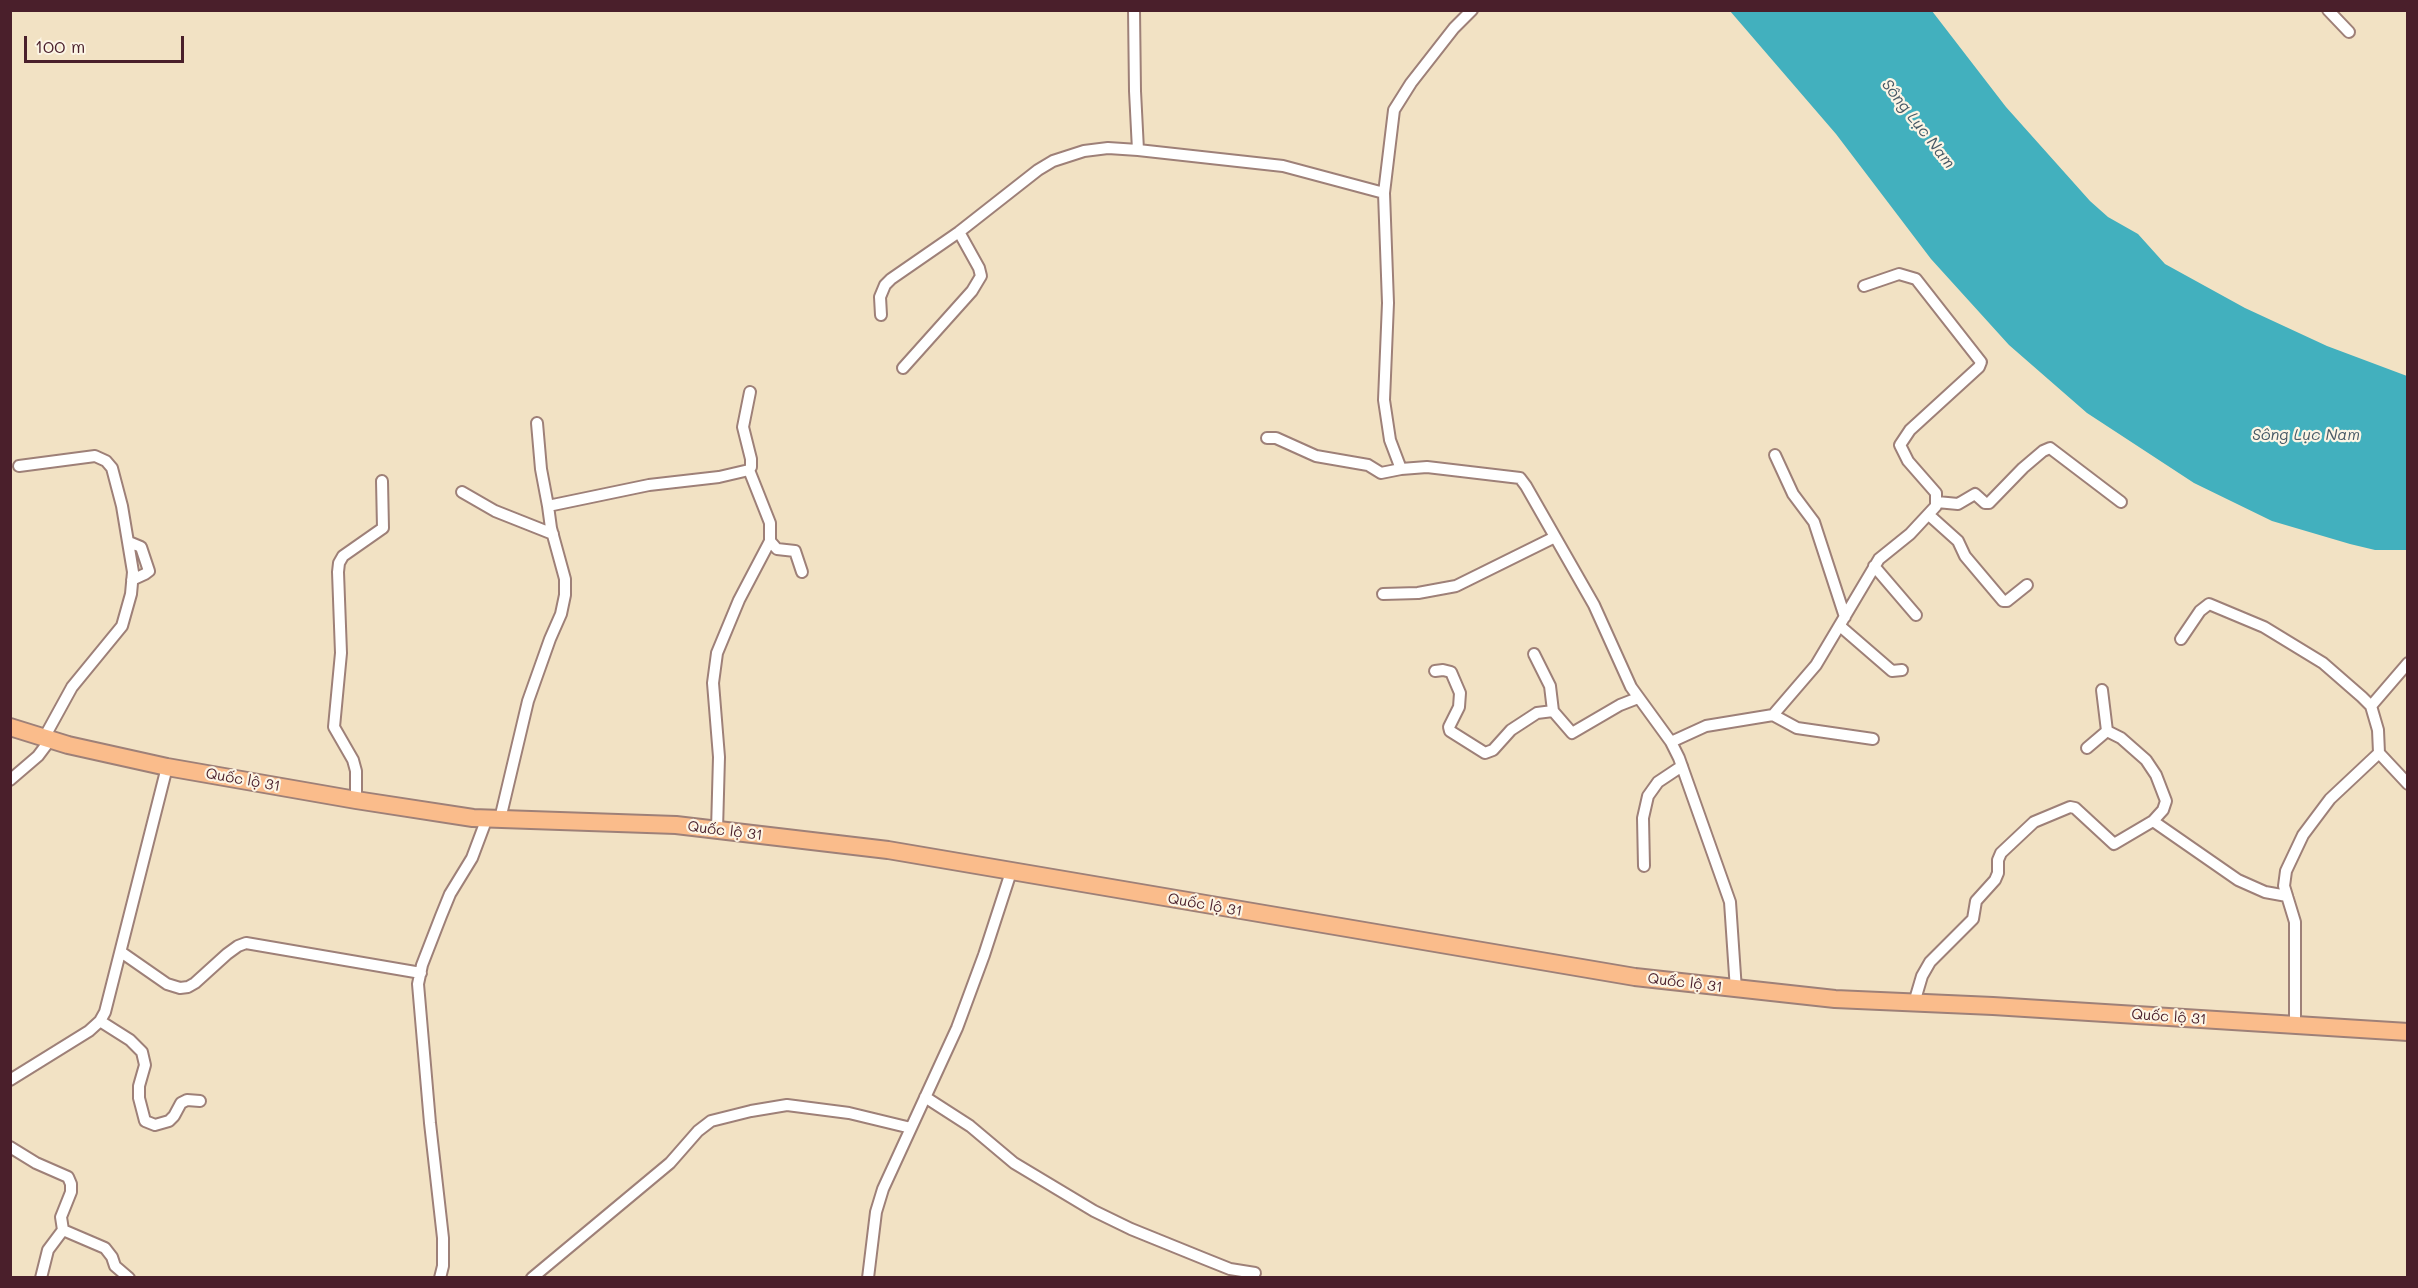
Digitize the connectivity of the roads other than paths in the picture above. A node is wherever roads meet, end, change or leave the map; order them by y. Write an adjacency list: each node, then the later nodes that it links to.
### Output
1 (1134, 10): 5 (street)
2 (1472, 10): 6 (street)
3 (2328, 10): 4 (street)
4 (2349, 32)
5 (1138, 150): 6 (street); 7 (street)
6 (1384, 193): 16 (street)
7 (959, 232): 9 (street); 10 (street)
8 (1864, 286): 20 (street)
9 (881, 315)
10 (903, 368)
11 (750, 392): 17 (street)
12 (537, 423): 22 (street)
13 (1267, 438): 16 (street)
14 (1775, 455): 34 (street)
15 (20, 466): 27 (street)
16 (1401, 469): 25 (street)
17 (749, 470): 22 (street); 26 (street)
18 (382, 481): 56 (street)
19 (462, 492): 24 (street)
20 (1937, 502): 21 (street); 23 (street)
21 (2121, 502)
22 (548, 506): 24 (street)
23 (1929, 515): 28 (street); 31 (street)
24 (553, 534): 57 (street)
25 (1555, 537): 32 (street); 41 (street)
26 (770, 541): 29 (street); 59 (street)
27 (129, 542): 30 (street); 30 (street)
28 (1874, 566): 33 (street); 34 (street)
29 (802, 572)
30 (132, 580): 47 (street)
31 (2027, 585)
32 (1383, 594)
33 (1917, 615)
34 (1843, 621): 38 (street); 44 (street)
35 (2181, 639): 42 (street)
36 (1534, 654): 43 (street)
37 (2408, 663): 42 (street)
38 (1902, 670)
39 (1435, 671): 43 (street)
40 (2102, 690): 46 (street)
41 (1638, 698): 43 (street); 49 (street)
42 (2371, 706): 51 (street)
43 (1553, 711)
44 (1773, 715): 48 (street); 49 (street)
45 (10, 727): 47 (highway, Quốc lộ 31)
46 (2107, 730): 50 (street); 58 (street)
47 (47, 739): 53 (highway, Quốc lộ 31); 54 (street)
48 (1873, 739)
49 (1671, 742): 52 (street)
50 (2087, 748)
51 (2379, 753): 55 (street); 62 (street)
52 (1682, 766): 60 (street); 65 (street)
53 (167, 767): 56 (highway, Quốc lộ 31); 63 (street)
54 (10, 780)
55 (2408, 784)
56 (356, 800): 57 (highway, Quốc lộ 31)
57 (493, 818): 59 (highway, Quốc lộ 31); 64 (street)
58 (2152, 821): 62 (street); 66 (street)
59 (717, 830): 61 (highway, Quốc lộ 31)
60 (1644, 866)
61 (1011, 872): 65 (highway, Quốc lộ 31); 71 (street)
62 (2287, 896): 68 (street)
63 (121, 952): 64 (street); 67 (street)
64 (421, 973): 79 (street)
65 (1736, 990): 66 (highway, Quốc lộ 31)
66 (1914, 1003): 68 (highway, Quốc lộ 31)
67 (100, 1022): 70 (street); 72 (street)
68 (2295, 1026): 69 (highway, Quốc lộ 31)
69 (2408, 1032)
70 (10, 1080)
71 (925, 1097): 73 (street); 76 (street)
72 (200, 1101)
73 (911, 1128): 80 (street); 81 (street)
74 (10, 1147): 75 (street)
75 (63, 1230): 77 (street); 78 (street)
76 (1255, 1273)
77 (41, 1278)
78 (129, 1278)
79 (440, 1278)
80 (532, 1278)
81 (868, 1278)

